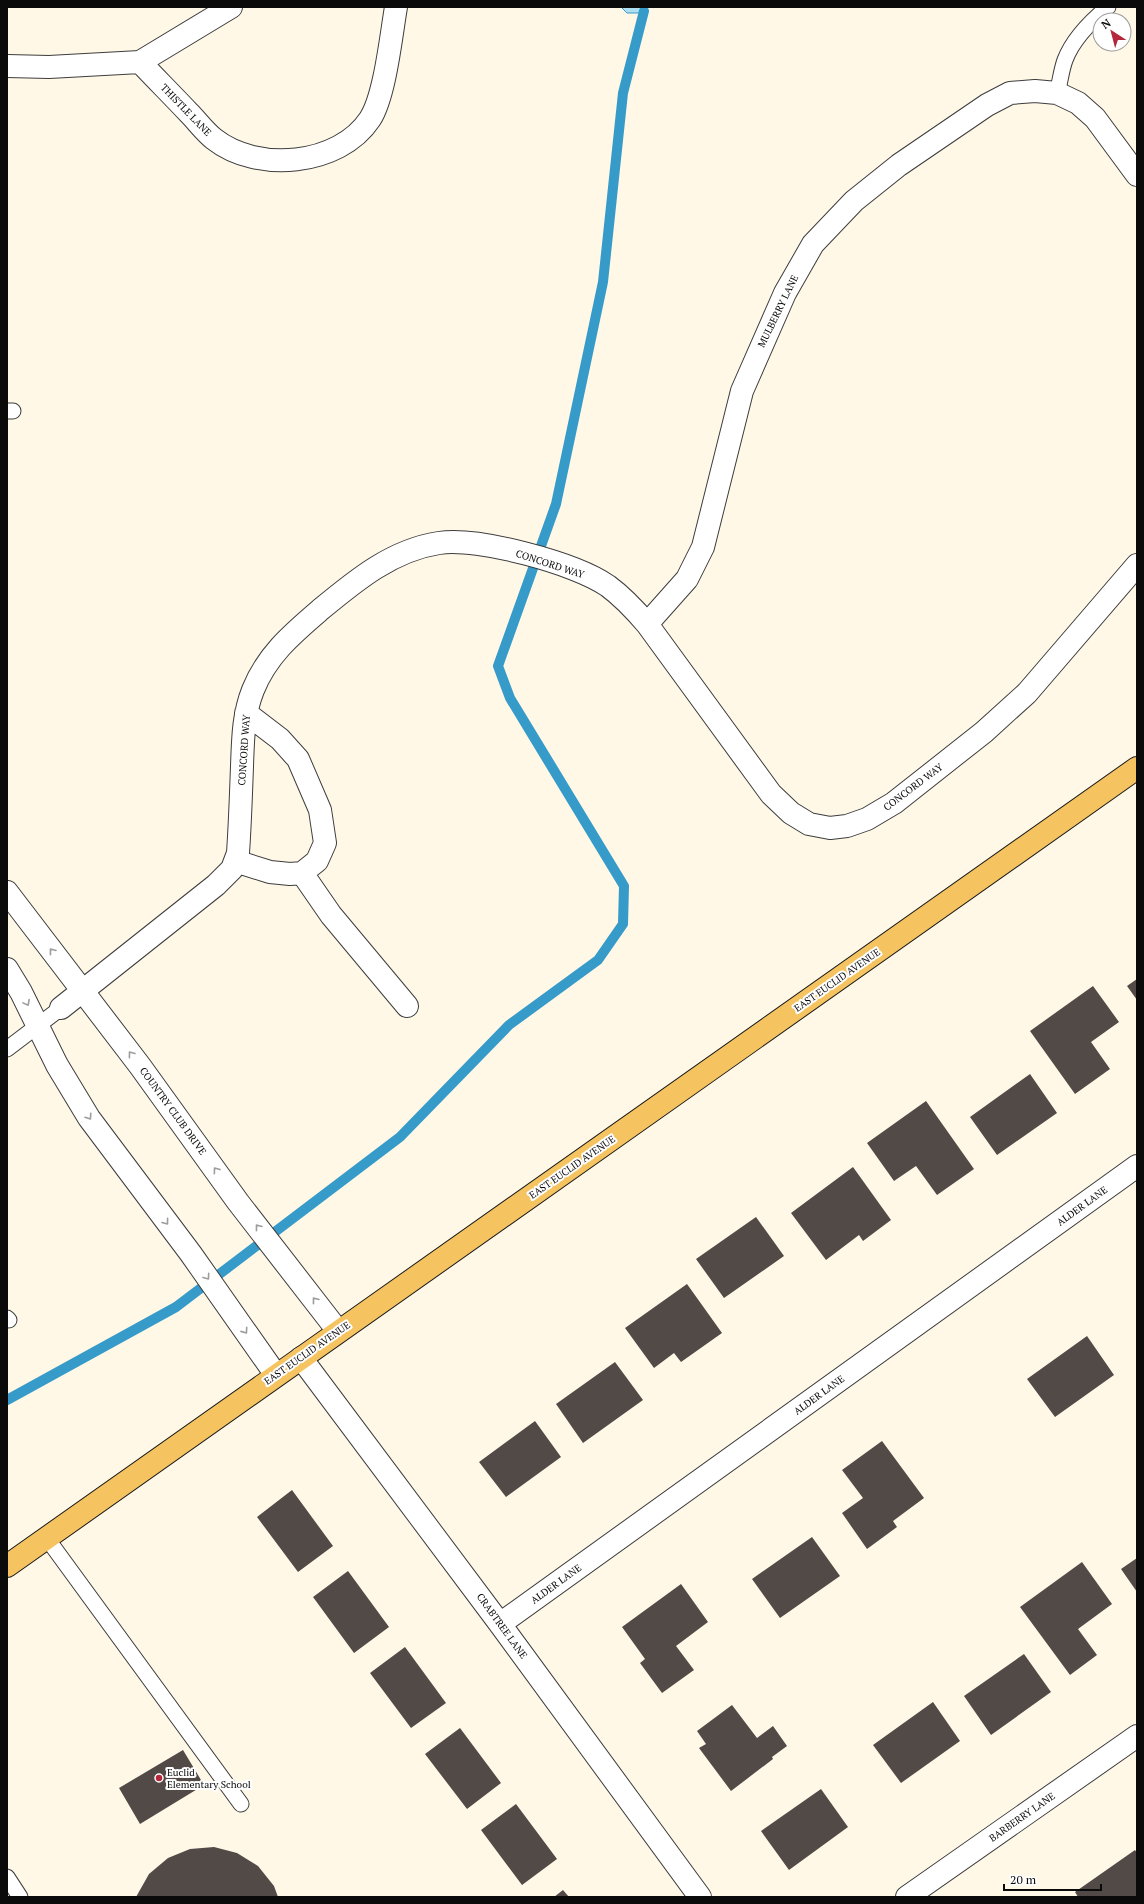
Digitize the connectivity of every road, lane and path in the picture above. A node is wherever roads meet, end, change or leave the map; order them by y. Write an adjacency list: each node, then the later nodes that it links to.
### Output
1 (231, 7): 4 (street)
2 (396, 7): 4 (street, THISTLE LANE)
3 (1108, 7): 6 (lane)
4 (140, 62): 5 (street)
5 (7, 66)
6 (1057, 93): 7 (street, MULBERRY LANE); 9 (street, MULBERRY LANE)
7 (1137, 175)
8 (1137, 565): 9 (street, CONCORD WAY)
9 (647, 624): 10 (street, CONCORD WAY)
10 (246, 713): 12 (street, CONCORD WAY); 13 (street)
11 (1137, 768): 22 (main road, EAST EUCLID AVENUE)
12 (235, 861): 13 (street); 16 (street, CONCORD WAY)
13 (302, 873): 17 (street)
14 (7, 892): 16 (street, COUNTRY CLUB DRIVE, one-way to 14)
15 (7, 970): 19 (street, one-way to 19)
16 (83, 991): 18 (street, CONCORD WAY); 22 (street, COUNTRY CLUB DRIVE, one-way to 16)
17 (407, 1006)
18 (61, 1008): 19 (lane)
19 (38, 1024): 20 (lane); 24 (street, one-way to 24)
20 (7, 1050)
21 (1137, 1166): 27 (street, ALDER LANE)
22 (338, 1331): 23 (main road, EAST EUCLID AVENUE)
23 (301, 1358): 24 (main road, EAST EUCLID AVENUE); 27 (street, CRABTREE LANE)
24 (276, 1375): 25 (main road, EAST EUCLID AVENUE)
25 (46, 1537): 26 (main road, EAST EUCLID AVENUE); 29 (lane)
26 (7, 1566)
27 (500, 1624): 32 (street, CRABTREE LANE)
28 (1137, 1736): 33 (street, BARBERRY LANE)
29 (241, 1804)
30 (7, 1877): 31 (lane)
31 (20, 1897)
32 (700, 1897)
33 (907, 1897)

